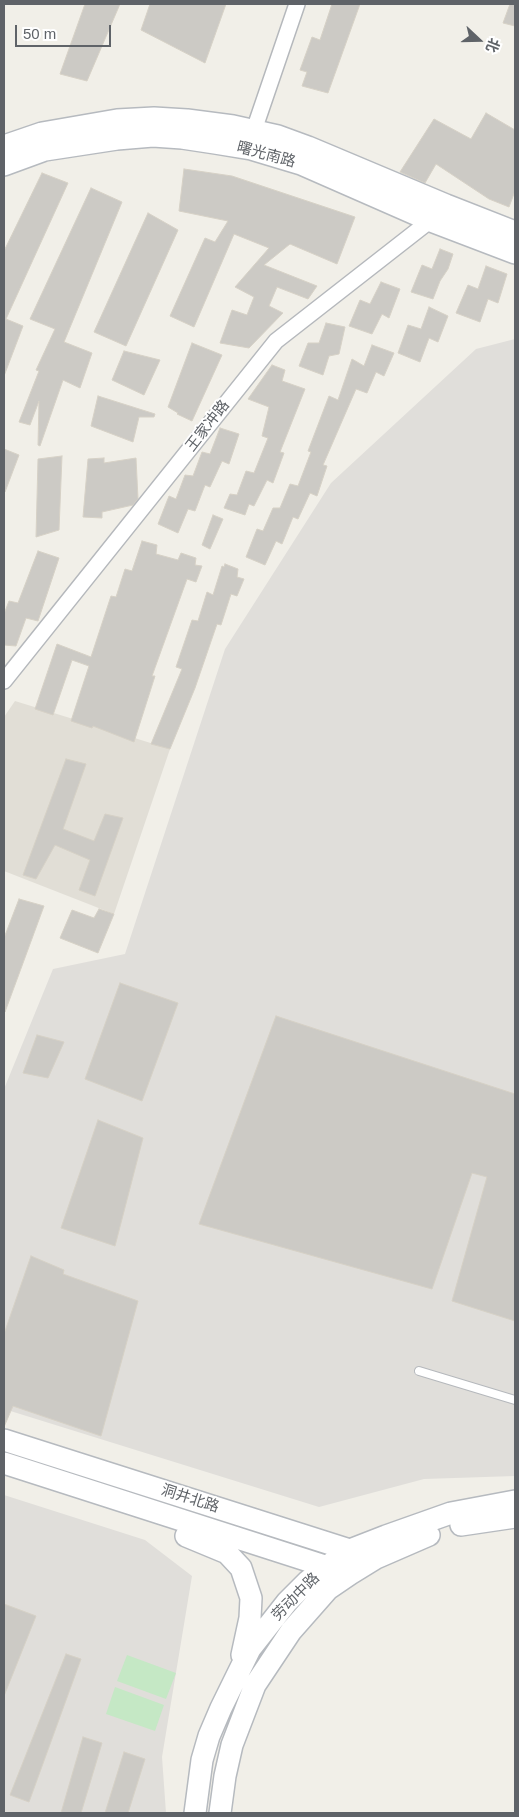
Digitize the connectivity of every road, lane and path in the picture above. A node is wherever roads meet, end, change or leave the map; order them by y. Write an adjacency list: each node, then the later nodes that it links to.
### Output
1 (297, 4): 2 (street)
2 (253, 139): 3 (main road, 曙光南路); 4 (main road, 曙光南路); 5 (main road, 曙光南路); 6 (main road, 曙光南路)
3 (4, 146)
4 (4, 165)
5 (446, 205): 6 (street, 王家冲路); 7 (main road, 曙光南路)
6 (431, 221): 8 (main road, 曙光南路); 9 (street, 王家冲路)
7 (515, 232)
8 (515, 253)
9 (4, 681)
10 (419, 1371): 11 (lane)
11 (515, 1400)
12 (4, 1440): 17 (main road, 洞井北路)
13 (4, 1463): 15 (main road, 洞井北路)
14 (515, 1502): 17 (main road, 劳动中路)
15 (143, 1509): 19 (main road, 洞井北路); 21 (main road)
16 (515, 1517): 18 (main road, 劳动中路)
17 (350, 1550): 18 (main road, 洞井北路); 19 (main road, 劳动中路)
18 (376, 1558): 20 (main road, 劳动中路)
19 (326, 1566): 20 (main road, 洞井北路); 21 (main road, 劳动中路)
20 (350, 1574): 23 (main road, 劳动中路)
21 (238, 1672): 22 (main road, 劳动中路)
22 (195, 1813)
23 (220, 1813)

